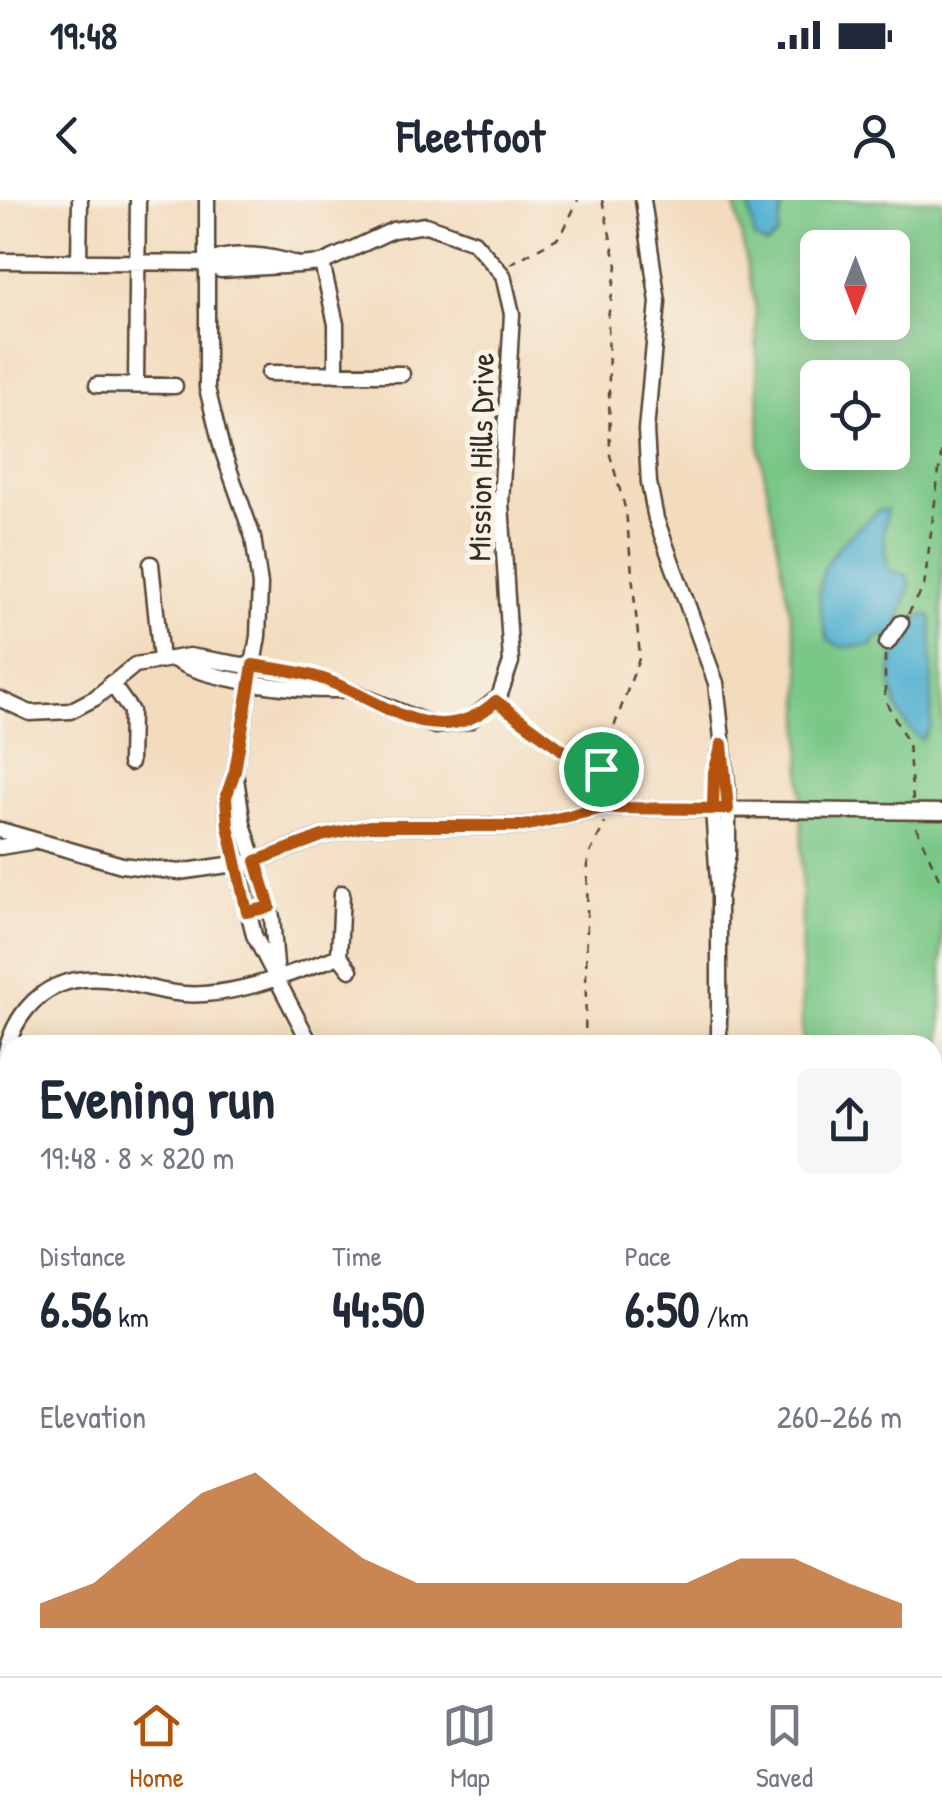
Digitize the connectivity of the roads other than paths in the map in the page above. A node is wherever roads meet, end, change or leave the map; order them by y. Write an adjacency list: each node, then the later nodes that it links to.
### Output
1 (80, 200): 6 (street)
2 (138, 200): 7 (street)
3 (207, 200): 8 (street)
4 (644, 200): 25 (street)
5 (0, 261): 6 (street)
6 (79, 262): 7 (street)
7 (138, 263): 8 (street); 14 (street)
8 (205, 263): 9 (street); 20 (street)
9 (322, 263): 11 (street); 20 (street, Mission Hills Drive)
10 (270, 373): 11 (street)
11 (336, 374): 12 (street)
12 (402, 374)
13 (97, 386): 14 (street)
14 (136, 386): 15 (street)
15 (175, 386)
16 (151, 564): 19 (street)
17 (901, 623): 18 (street)
18 (887, 643)
19 (168, 660): 20 (street); 21 (street)
20 (252, 672): 24 (street)
21 (110, 683): 22 (street); 23 (street)
22 (0, 700)
23 (130, 763)
24 (235, 771): 30 (street); 31 (street)
25 (720, 809): 26 (street); 30 (street); 40 (street)
26 (942, 812)
27 (0, 830): 28 (street)
28 (30, 842): 29 (street); 31 (street)
29 (0, 847)
30 (256, 861): 31 (street); 33 (street)
31 (237, 865): 34 (street)
32 (342, 893): 35 (street)
33 (270, 907): 34 (street); 37 (street)
34 (247, 912): 37 (street)
35 (339, 956): 36 (street); 37 (street)
36 (350, 970)
37 (278, 978): 38 (street); 39 (street)
38 (11, 1035)
39 (307, 1035)
40 (719, 1035)

